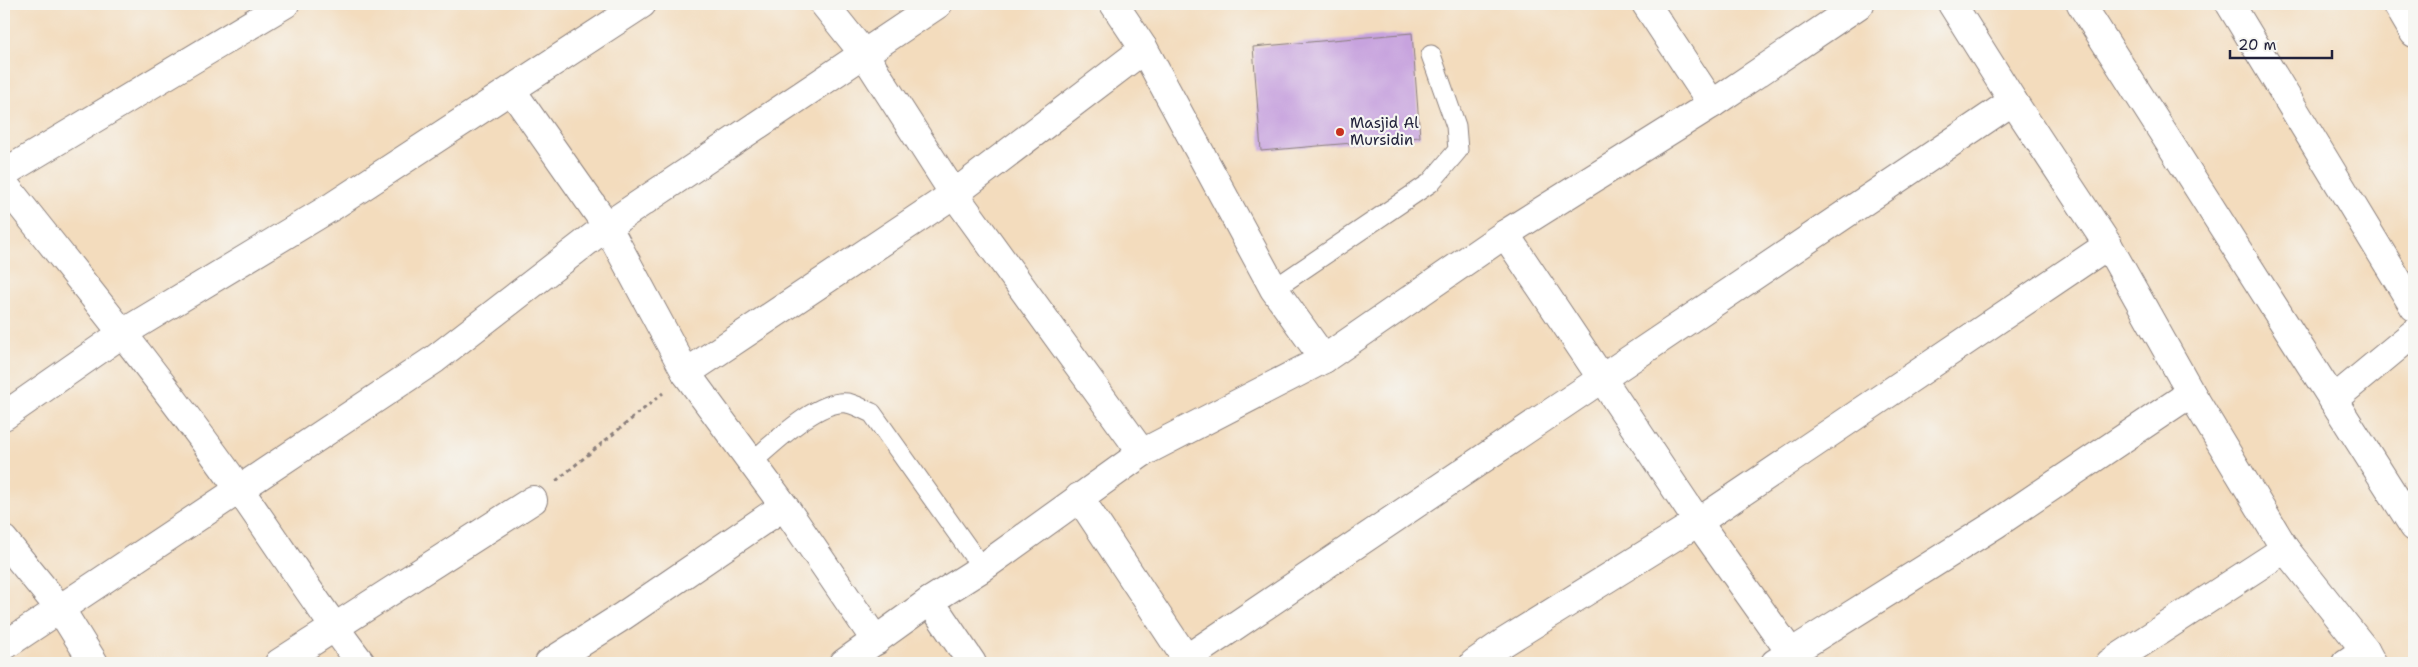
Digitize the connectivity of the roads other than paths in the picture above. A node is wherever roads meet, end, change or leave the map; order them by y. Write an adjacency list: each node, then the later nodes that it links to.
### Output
1 (285, 4): 19 (street)
2 (642, 4): 16 (street)
3 (824, 4): 14 (street)
4 (938, 4): 14 (street)
5 (1114, 4): 13 (street)
6 (1646, 4): 18 (street)
7 (1860, 4): 18 (street)
8 (1952, 4): 17 (street)
9 (2081, 4): 33 (street)
10 (2230, 4): 26 (street)
11 (2397, 4): 12 (street)
12 (2414, 33)
13 (1144, 49): 21 (street); 25 (street)
14 (864, 54): 21 (street); 22 (street)
15 (1431, 55): 25 (lane)
16 (512, 91): 22 (street); 27 (street)
17 (2013, 101): 24 (street); 31 (street)
18 (1712, 104): 23 (street)
19 (4, 174)
20 (4, 184): 27 (street)
21 (954, 194): 30 (street); 35 (street)
22 (607, 226): 30 (street); 37 (street)
23 (1505, 234): 29 (street); 31 (street)
24 (2108, 245): 32 (street); 41 (street)
25 (1274, 289): 29 (street)
26 (2414, 307)
27 (123, 333): 34 (street); 37 (street)
28 (2414, 333): 33 (street)
29 (1324, 358): 35 (street)
30 (686, 373): 36 (street)
31 (1600, 378): 41 (street); 53 (street)
32 (2191, 392): 44 (street); 52 (street)
33 (2333, 400): 42 (street)
34 (4, 416)
35 (1142, 453): 38 (street)
36 (752, 462): 40 (street); 45 (lane)
37 (239, 490): 47 (street); 48 (street)
38 (1079, 497): 45 (street); 53 (street)
39 (533, 500): 48 (street)
40 (784, 506): 49 (street); 57 (street)
41 (1698, 522): 52 (street); 60 (street)
42 (2414, 527)
43 (4, 540): 47 (street)
44 (2286, 549): 51 (street); 61 (street)
45 (982, 568): 46 (street)
46 (930, 601): 49 (street); 59 (street)
47 (61, 610): 50 (street); 54 (street)
48 (333, 628): 55 (street); 56 (street)
49 (876, 641): 58 (street)
50 (4, 646)
51 (2361, 659)
52 (1788, 660)
53 (1188, 661)
54 (94, 663)
55 (279, 663)
56 (361, 663)
57 (549, 663)
58 (844, 663)
59 (972, 663)
60 (1474, 663)
61 (2110, 663)

